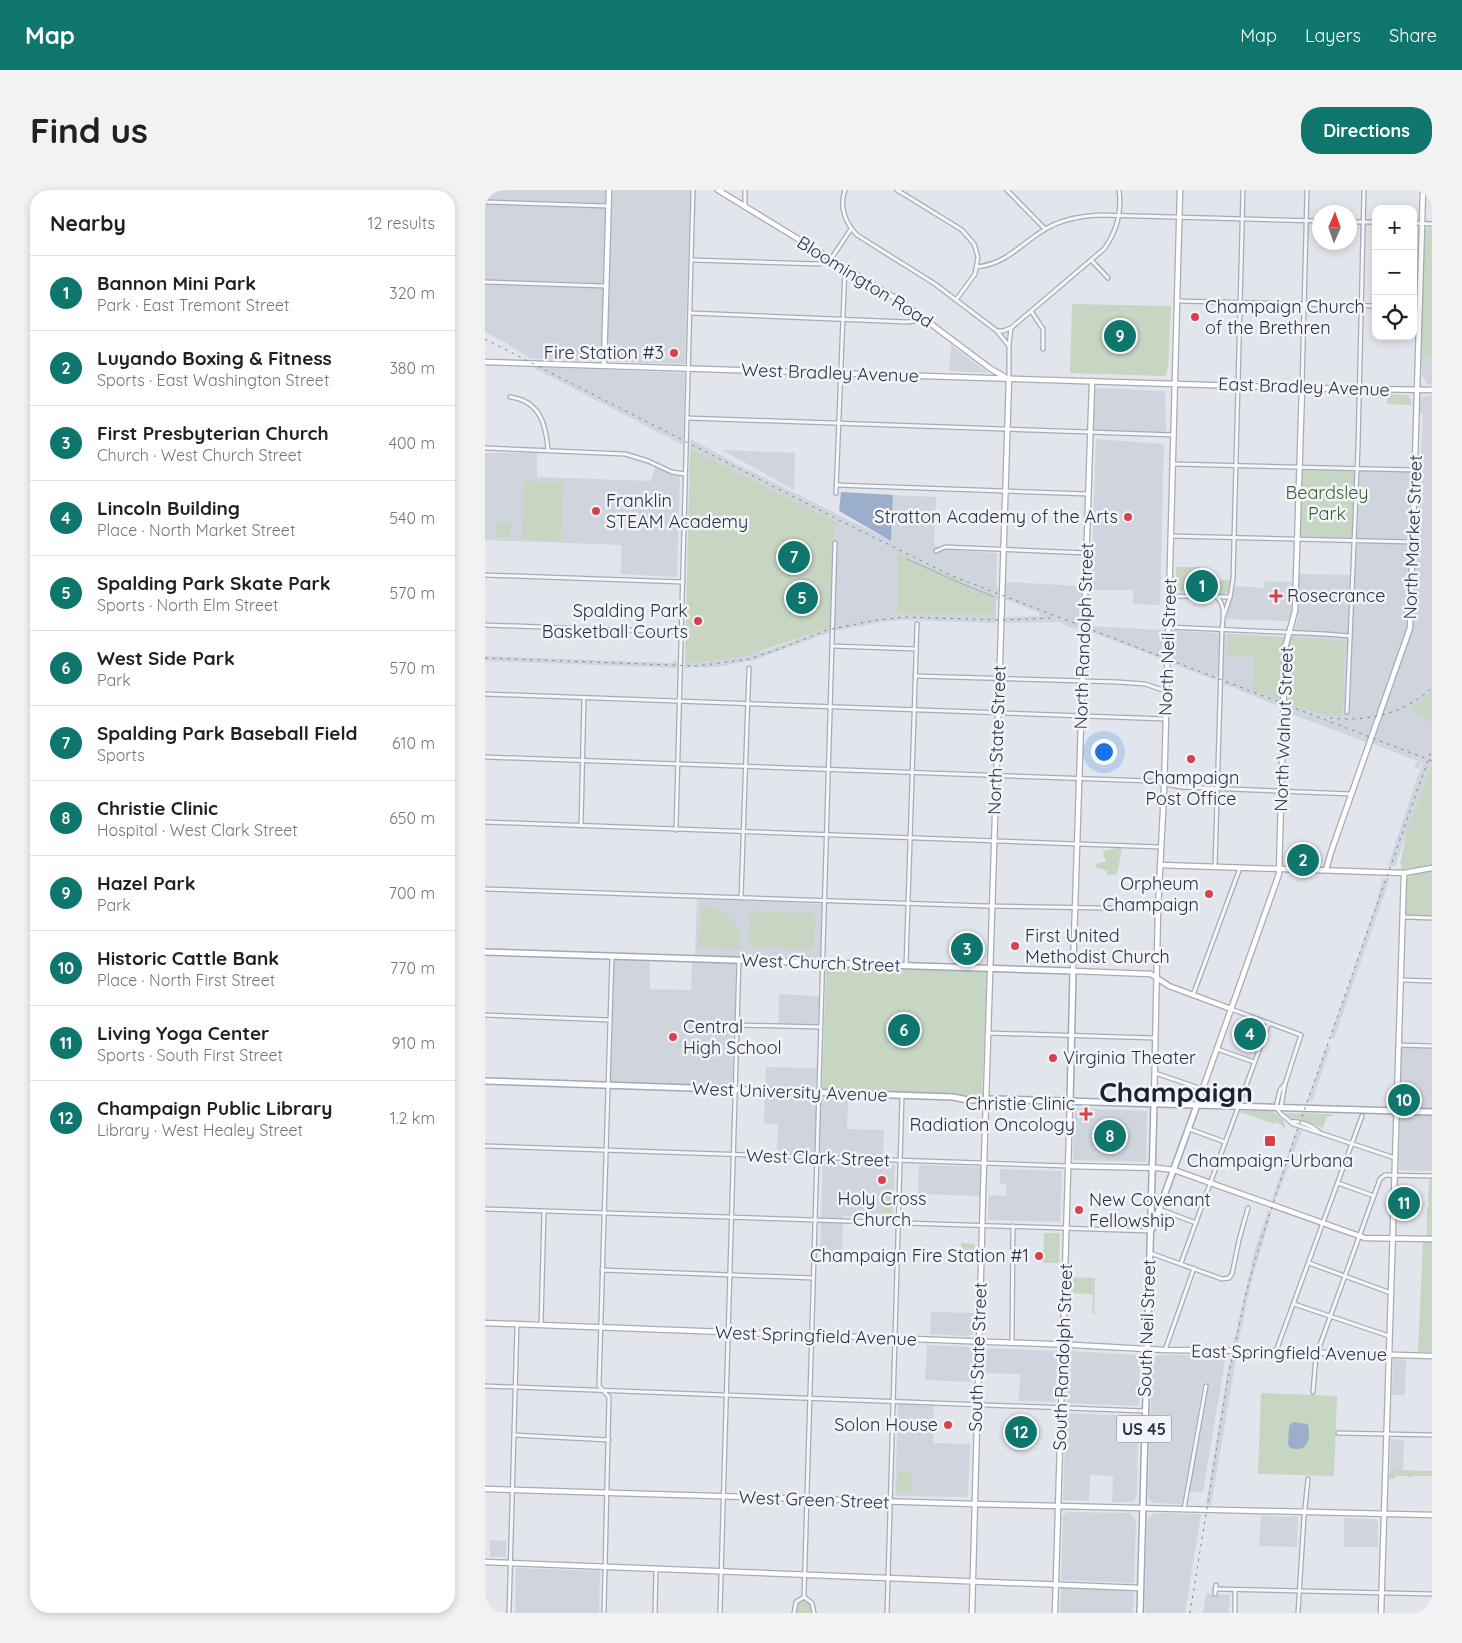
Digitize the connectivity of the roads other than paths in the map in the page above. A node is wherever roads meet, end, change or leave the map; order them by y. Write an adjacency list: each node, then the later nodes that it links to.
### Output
1 (609, 190): 15 (main road)
2 (693, 190): 31 (street)
3 (718, 190): 16 (main road, Bloomington Road)
4 (745, 190): 16 (street)
5 (845, 190): 28 (street)
6 (897, 190): 34 (street)
7 (1007, 190): 29 (street)
8 (1119, 190): 17 (street)
9 (1180, 190): 18 (main road, North Neil Street)
10 (1243, 190): 19 (street)
11 (1307, 190): 20 (street, North Walnut Street)
12 (1364, 190): 23 (street)
13 (1423, 190): 26 (main road, North Market Street)
14 (485, 202): 15 (street)
15 (608, 206): 37 (main road)
16 (745, 206): 30 (main road, Bloomington Road)
17 (1119, 216): 18 (street); 29 (street); 32 (street)
18 (1180, 217): 19 (street); 40 (main road, North Neil Street)
19 (1243, 219): 20 (street); 41 (street)
20 (1306, 221): 21 (street); 42 (street, North Walnut Street)
21 (1312, 221)
22 (1357, 222): 23 (street)
23 (1364, 222): 24 (street); 43 (street)
24 (1372, 222)
25 (1417, 223): 26 (street)
26 (1422, 224): 27 (street); 38 (main road, North Market Street)
27 (1432, 224)
28 (851, 228): 30 (street); 39 (street)
29 (1045, 229): 34 (street)
30 (831, 259): 31 (street); 33 (main road, Bloomington Road)
31 (692, 260): 46 (street)
32 (1092, 261): 35 (street); 45 (street)
33 (845, 267): 47 (main road, Bloomington Road); 48 (street)
34 (977, 267): 39 (street)
35 (1108, 278)
36 (485, 282): 37 (street)
37 (606, 286): 55 (main road)
38 (1417, 295)
39 (956, 300): 50 (street)
40 (1178, 301): 41 (street); 60 (main road, North Neil Street)
41 (1241, 302): 42 (street); 61 (street)
42 (1304, 304): 43 (street); 62 (street, North Walnut Street)
43 (1362, 306): 44 (street); 63 (street)
44 (1372, 306)
45 (1031, 311): 49 (street); 53 (street)
46 (690, 314): 48 (street); 56 (street)
47 (921, 316): 48 (street); 58 (main road, Bloomington Road)
48 (842, 319): 57 (street)
49 (1011, 328): 50 (street); 52 (street)
50 (997, 331): 52 (street)
51 (1416, 340): 64 (main road, North Market Street)
52 (1009, 346): 58 (street)
53 (1043, 349)
54 (485, 362): 55 (main road, West Bradley Avenue)
55 (604, 365): 56 (main road, West Bradley Avenue)
56 (689, 368): 57 (main road, West Bradley Avenue); 67 (street)
57 (840, 373): 58 (main road, West Bradley Avenue); 68 (street)
58 (1009, 378): 59 (main road, West Bradley Avenue); 69 (main road, North State Street)
59 (1092, 381): 60 (main road, West Bradley Avenue); 70 (main road, North Randolph Street)
60 (1175, 383): 61 (main road, East Bradley Avenue); 71 (main road, North Neil Street)
61 (1238, 385): 62 (main road, East Bradley Avenue); 75 (street)
62 (1302, 388): 63 (main road, East Bradley Avenue); 76 (main road, North Walnut Street)
63 (1360, 389): 64 (main road, East Bradley Avenue); 77 (street)
64 (1417, 390): 65 (main road, East Bradley Avenue); 78 (main road, North Market Street)
65 (1432, 390)
66 (511, 397): 73 (street)
67 (687, 418): 68 (street); 79 (street)
68 (838, 423): 69 (street); 80 (street)
69 (1007, 429): 70 (street); 81 (main road, North State Street)
70 (1090, 432): 71 (street); 83 (main road, North Randolph Street)
71 (1174, 435): 74 (main road, North Neil Street)
72 (485, 448): 73 (street)
73 (548, 450): 79 (street)
74 (1174, 464): 75 (street); 84 (main road, North Neil Street)
75 (1237, 465): 76 (street); 85 (street)
76 (1299, 467): 77 (street); 86 (main road, North Walnut Street)
77 (1357, 468): 78 (street); 87 (street)
78 (1415, 470): 88 (main road, North Market Street)
79 (685, 474): 94 (street)
80 (836, 486): 81 (street); 82 (street)
81 (1005, 491): 83 (street); 90 (main road, North State Street)
82 (836, 493)
83 (1088, 494): 92 (main road, North Randolph Street)
84 (1171, 536): 85 (street); 95 (main road, North Neil Street)
85 (1234, 537): 86 (street); 97 (street)
86 (1297, 538): 87 (street); 104 (main road, North Walnut Street)
87 (1354, 540): 88 (street); 105 (street)
88 (1413, 542): 134 (main road, North Market Street)
89 (835, 543): 106 (street)
90 (1003, 550): 91 (street); 92 (street); 110 (main road, North State Street)
91 (936, 551)
92 (1086, 553): 111 (main road, North Randolph Street)
93 (485, 575): 94 (street)
94 (683, 582): 103 (street)
95 (1169, 596): 96 (street); 101 (main road, North Neil Street)
96 (1217, 597): 97 (street); 98 (street)
97 (1230, 597): 98 (street)
98 (1224, 615): 102 (street)
99 (917, 624): 107 (street)
100 (485, 625): 103 (street)
101 (1168, 627): 102 (street); 112 (main road, North Neil Street)
102 (1222, 630): 104 (street); 132 (street)
103 (681, 632): 115 (street)
104 (1289, 632): 105 (street); 133 (main road, North Walnut Street)
105 (1350, 636): 119 (street)
106 (832, 646): 107 (street); 117 (street)
107 (916, 649): 109 (street)
108 (749, 668): 116 (street)
109 (915, 676): 110 (street); 118 (street)
110 (999, 679): 111 (street); 120 (main road, North State Street)
111 (1082, 682): 112 (street); 121 (main road, North Randolph Street)
112 (1166, 692): 122 (main road, North Neil Street)
113 (485, 694): 114 (street)
114 (585, 698): 115 (street); 124 (street)
115 (679, 701): 116 (street); 125 (street)
116 (747, 704): 117 (street); 126 (street)
117 (830, 707): 118 (street); 127 (street)
118 (914, 710): 120 (street); 128 (street)
119 (1347, 712)
120 (998, 713): 121 (street); 129 (main road, North State Street)
121 (1081, 716): 122 (street); 130 (main road, North Randolph Street)
122 (1165, 719): 131 (main road, North Neil Street)
123 (485, 757): 124 (street)
124 (583, 761): 125 (street); 136 (street)
125 (677, 764): 126 (street); 137 (street)
126 (745, 767): 127 (street); 138 (street)
127 (828, 770): 128 (street); 139 (street)
128 (912, 773): 129 (street); 140 (street)
129 (996, 776): 130 (street); 141 (main road, North State Street)
130 (1079, 779): 131 (street); 142 (main road, North Randolph Street)
131 (1164, 783): 132 (street); 143 (main road, North Neil Street)
132 (1217, 789): 133 (street); 145 (street)
133 (1281, 791): 134 (street); 148 (main road, North Walnut Street)
134 (1351, 794): 149 (main road, North Market Street)
135 (485, 822): 136 (street)
136 (581, 826): 137 (street)
137 (676, 830): 138 (street)
138 (743, 832): 139 (street); 152 (street)
139 (826, 835): 140 (street); 153 (street)
140 (911, 838): 141 (street); 154 (street)
141 (994, 841): 142 (street); 155 (main road, North State Street)
142 (1077, 844): 143 (street); 156 (main road, North Randolph Street)
143 (1161, 847): 144 (main road, North Neil Street)
144 (1160, 865): 145 (main road); 157 (main road, North Neil Street)
145 (1215, 867): 146 (main road)
146 (1240, 868): 148 (main road); 170 (street)
147 (1432, 868): 150 (main road)
148 (1279, 869): 149 (main road); 171 (main road, North Walnut Street)
149 (1325, 870): 150 (main road)
150 (1404, 873): 158 (main road)
151 (485, 889): 152 (street)
152 (741, 898): 153 (street)
153 (825, 901): 154 (street); 163 (street)
154 (909, 903): 155 (street); 164 (street)
155 (992, 906): 156 (street); 165 (main road, North State Street)
156 (1075, 908): 157 (street); 166 (main road, North Randolph Street)
157 (1158, 909): 167 (main road, North Neil Street)
158 (1402, 917): 159 (street); 168 (main road)
159 (1432, 918)
160 (485, 952): 161 (main road, West Church Street)
161 (612, 956): 162 (main road, West Church Street); 173 (street)
162 (739, 960): 163 (main road, West Church Street); 175 (street)
163 (823, 963): 164 (main road, West Church Street); 176 (street)
164 (906, 966): 165 (main road, West Church Street)
165 (991, 968): 166 (main road, West Church Street); 177 (main road, North State Street)
166 (1073, 971): 167 (main road, West Church Street); 178 (main road, North Randolph Street)
167 (1156, 978): 170 (main road, West Church Street); 179 (main road, North Neil Street)
168 (1400, 980): 169 (street); 180 (main road)
169 (1432, 981)
170 (1193, 995): 171 (main road, West Church Street)
171 (1231, 1009): 174 (street); 182 (main road, North Walnut Street)
172 (485, 1015): 173 (street)
173 (610, 1020): 186 (street)
174 (1269, 1023): 183 (street); 196 (street)
175 (737, 1025): 176 (street); 188 (street)
176 (820, 1028): 189 (street)
177 (988, 1033): 178 (street); 191 (main road, North State Street)
178 (1072, 1036): 179 (street); 192 (main road, North Randolph Street)
179 (1155, 1038): 184 (main road, North Neil Street)
180 (1398, 1045): 181 (street); 197 (main road)
181 (1432, 1046)
182 (1217, 1049): 183 (street); 187 (main road, North Walnut Street)
183 (1254, 1062): 195 (street)
184 (1155, 1073): 187 (street); 193 (main road, North Neil Street)
185 (485, 1082): 186 (main road, West University Avenue)
186 (608, 1086): 188 (main road, West University Avenue); 204 (street)
187 (1203, 1089): 194 (main road, North Walnut Street); 195 (street)
188 (735, 1091): 189 (main road, West University Avenue); 205 (street)
189 (819, 1093): 190 (main road, West University Avenue); 206 (street)
190 (902, 1096): 191 (main road, West University Avenue); 208 (street)
191 (986, 1101): 192 (main road, West University Avenue); 209 (main road, South State Street)
192 (1070, 1102): 193 (main road, West University Avenue); 210 (main road, South Randolph Street)
193 (1154, 1104): 194 (main road, West University Avenue); 211 (main road, South Neil Street)
194 (1197, 1105): 195 (main road, West University Avenue); 200 (main road)
195 (1238, 1106): 196 (main road, West University Avenue); 201 (street)
196 (1279, 1107): 197 (main road, West University Avenue); 202 (street)
197 (1396, 1110): 198 (main road, West University Avenue); 207 (main road)
198 (1432, 1112)
199 (1361, 1116): 202 (street)
200 (1189, 1129): 201 (street); 212 (main road)
201 (1225, 1142): 215 (street)
202 (1352, 1143): 207 (street); 216 (street)
203 (485, 1146): 204 (street, West Clark Street)
204 (606, 1151): 205 (street, West Clark Street); 222 (street)
205 (733, 1155): 206 (street, West Clark Street); 223 (street)
206 (817, 1158): 208 (street, West Clark Street); 224 (street)
207 (1395, 1158): 213 (main road)
208 (901, 1161): 209 (street, West Clark Street); 225 (street)
209 (984, 1163): 210 (street, West Clark Street); 228 (main road, South State Street)
210 (1068, 1166): 211 (main road, West Clark Street); 230 (main road, South Randolph Street)
211 (1152, 1168): 212 (main road, West Clark Street); 231 (main road, South Neil Street)
212 (1173, 1170): 215 (main road, West Clark Street); 220 (main road)
213 (1394, 1175): 214 (street); 217 (street); 233 (main road)
214 (1432, 1176)
215 (1211, 1183): 226 (street); 227 (main road, West Clark Street)
216 (1338, 1183): 217 (street); 227 (street)
217 (1374, 1196): 232 (street)
218 (1248, 1208): 238 (street)
219 (485, 1209): 221 (street)
220 (1159, 1210): 226 (street); 231 (main road)
221 (544, 1211): 222 (street); 248 (street)
222 (604, 1213): 223 (street); 239 (street)
223 (731, 1218): 224 (street); 240 (street)
224 (815, 1221): 225 (street); 242 (street)
225 (898, 1223): 228 (street); 253 (street)
226 (1196, 1223): 236 (street)
227 (1323, 1223): 232 (main road, West Clark Street); 237 (street)
228 (982, 1226): 229 (street); 254 (main road, South State Street)
229 (1013, 1226): 230 (street); 255 (street)
230 (1066, 1228): 231 (street); 256 (main road, South Randolph Street)
231 (1151, 1231): 235 (main road, South Neil Street)
232 (1360, 1236): 233 (main road, West Clark Street); 241 (street)
233 (1392, 1238): 234 (main road, West Clark Street); 243 (main road)
234 (1432, 1239)
235 (1149, 1253): 236 (street); 257 (main road, South Neil Street)
236 (1181, 1263): 238 (street)
237 (1309, 1263): 241 (street); 244 (street)
238 (1194, 1268): 258 (street)
239 (602, 1270): 240 (street); 249 (street)
240 (729, 1275): 242 (street); 250 (street)
241 (1345, 1276): 243 (street); 245 (street)
242 (813, 1278): 251 (street)
243 (1391, 1292): 252 (main road)
244 (1294, 1304): 245 (street); 259 (street)
245 (1331, 1317): 252 (street); 260 (street)
246 (485, 1323): 247 (main road, West Springfield Avenue)
247 (517, 1324): 248 (main road, West Springfield Avenue); 265 (street)
248 (541, 1325): 249 (main road, West Springfield Avenue)
249 (602, 1328): 250 (main road, West Springfield Avenue); 266 (street)
250 (728, 1332): 251 (main road, West Springfield Avenue); 268 (street)
251 (812, 1336): 253 (main road, West Springfield Avenue); 269 (street)
252 (1389, 1336): 261 (main road)
253 (895, 1339): 254 (main road, West Springfield Avenue); 270 (street)
254 (979, 1342): 255 (main road, West Springfield Avenue); 271 (main road, South State Street)
255 (1012, 1343): 256 (main road, West Springfield Avenue)
256 (1063, 1345): 257 (main road, West Springfield Avenue); 272 (main road, South Randolph Street)
257 (1147, 1350): 258 (main road, East Springfield Avenue); 273 (main road, South Neil Street / US 45)
258 (1165, 1350): 259 (main road, East Springfield Avenue)
259 (1276, 1351): 260 (main road, East Springfield Avenue)
260 (1317, 1353): 261 (main road, East Springfield Avenue); 267 (street)
261 (1389, 1355): 262 (main road, East Springfield Avenue); 275 (main road)
262 (1432, 1356)
263 (485, 1386): 265 (street)
264 (1206, 1386): 289 (street)
265 (515, 1387): 266 (street); 277 (street)
266 (604, 1390): 268 (street); 278 (street)
267 (1313, 1392)
268 (725, 1395): 269 (street); 283 (street)
269 (810, 1399): 270 (street); 284 (street)
270 (893, 1401): 271 (street); 285 (street)
271 (977, 1405): 272 (street); 286 (main road, South State Street)
272 (1061, 1408): 273 (street); 287 (main road, South Randolph Street)
273 (1145, 1411): 288 (main road, South Neil Street / US 45)
274 (1338, 1433): 275 (street)
275 (1386, 1434): 276 (street); 291 (main road)
276 (1432, 1435)
277 (514, 1436): 278 (street); 281 (street)
278 (609, 1440): 282 (street)
279 (1308, 1479): 290 (street)
280 (485, 1489): 281 (main road, West Green Street)
281 (513, 1490): 282 (main road, West Green Street); 294 (street)
282 (607, 1494): 283 (main road, West Green Street); 295 (street)
283 (723, 1497): 284 (main road, West Green Street); 297 (street)
284 (807, 1499): 285 (main road, West Green Street); 298 (street)
285 (891, 1502): 286 (main road, West Green Street); 299 (street)
286 (974, 1504): 287 (main road, West Green Street); 300 (main road, South State Street)
287 (1059, 1506): 288 (main road, West Green Street); 301 (main road, South Randolph Street)
288 (1142, 1508): 289 (main road, West Green Street); 302 (main road, South Neil Street / US 45)
289 (1184, 1509): 290 (main road, West Green Street)
290 (1305, 1512): 291 (main road, West Green Street); 304 (street)
291 (1384, 1514): 292 (main road, West Green Street); 305 (main road)
292 (1432, 1515)
293 (485, 1562): 294 (main road)
294 (510, 1563): 295 (main road); 309 (street)
295 (605, 1567): 296 (main road); 310 (street)
296 (656, 1569): 297 (main road); 311 (street)
297 (720, 1572): 298 (main road); 312 (street)
298 (805, 1575): 299 (main road); 308 (street)
299 (888, 1578): 300 (main road); 315 (street)
300 (972, 1582): 301 (main road); 316 (main road, South State Street)
301 (1056, 1584): 302 (main road); 317 (main road, South Randolph Street)
302 (1140, 1588): 318 (main road, South Neil Street / US 45)
303 (1235, 1590): 304 (street); 306 (street); 319 (street)
304 (1298, 1591): 305 (street); 320 (street)
305 (1381, 1593): 307 (street); 321 (main road)
306 (1215, 1594)
307 (1432, 1594)
308 (804, 1596): 313 (street); 314 (street)
309 (509, 1613)
310 (604, 1613)
311 (655, 1613)
312 (719, 1613)
313 (794, 1613)
314 (814, 1613)
315 (887, 1613)
316 (972, 1613)
317 (1055, 1613)
318 (1139, 1613)
319 (1235, 1613)
320 (1298, 1613)
321 (1381, 1613)

